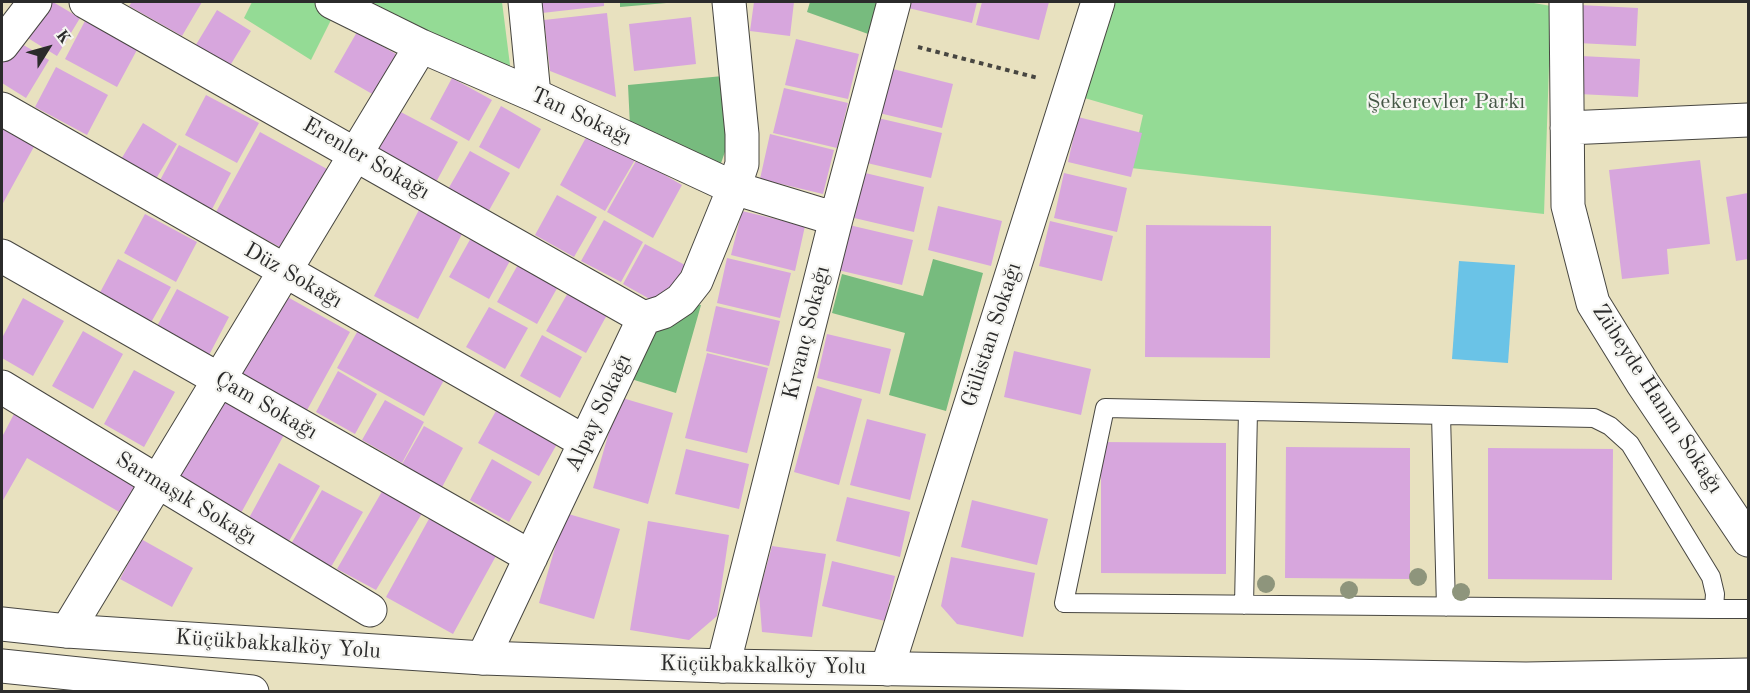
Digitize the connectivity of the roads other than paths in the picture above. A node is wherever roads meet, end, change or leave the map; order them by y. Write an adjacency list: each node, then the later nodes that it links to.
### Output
1 (35, 2): 9 (street)
2 (86, 2): 15 (street, Erenler Sokağı)
3 (332, 2): 10 (street, Tan Sokağı)
4 (525, 2): 11 (street)
5 (729, 2): 16 (street)
6 (894, 2): 17 (street, Kıvanç Sokağı)
7 (1098, 2): 39 (street, Gülistan Sokağı)
8 (1566, 2): 14 (street, Zübeyde Hanım Sokağı)
9 (2, 45)
10 (421, 46): 11 (street, Tan Sokağı); 15 (street)
11 (534, 95): 16 (street, Tan Sokağı)
12 (2, 110): 19 (street, Düz Sokağı)
13 (1749, 120): 14 (street)
14 (1567, 128): 27 (street, Zübeyde Hanım Sokağı)
15 (356, 153): 19 (street); 20 (street, Erenler Sokağı)
16 (734, 188): 17 (street, Tan Sokağı); 20 (street)
17 (836, 219): 38 (street, Kıvanç Sokağı)
18 (2, 256): 21 (street, Çam Sokağı)
19 (285, 272): 21 (street); 25 (street, Düz Sokağı)
20 (644, 318): 25 (street, Alpay Sokağı)
21 (220, 380): 26 (street); 28 (street, Çam Sokağı)
22 (2, 387): 26 (street, Sarmaşık Sokağı)
23 (1248, 411): 24 (lane); 29 (lane); 29 (lane)
24 (1441, 415): 30 (lane); 31 (lane)
25 (585, 442): 28 (street, Alpay Sokağı)
26 (158, 482): 33 (street, Sarmaşık Sokağı); 35 (street)
27 (1749, 540)
28 (531, 556): 36 (street, Alpay Sokağı)
29 (1244, 605): 30 (lane)
30 (1446, 607): 31 (lane)
31 (1714, 609): 32 (lane)
32 (1749, 609)
33 (370, 610)
34 (2, 624): 35 (street, Küçükbakkalköy Yolu)
35 (67, 631): 36 (street, Küçükbakkalköy Yolu)
36 (483, 658): 38 (street, Küçükbakkalköy Yolu)
37 (2, 666): 41 (street, Küçükbakkalköy Yolu)
38 (723, 666): 39 (street, Küçükbakkalköy Yolu)
39 (887, 669): 42 (street, Küçükbakkalköy Yolu)
40 (1749, 675): 42 (street, Küçükbakkalköy Yolu)
41 (84, 683): 43 (street, Küçükbakkalköy Yolu)
42 (1525, 685)
43 (245, 691): 44 (street, Küçükbakkalköy Yolu)
44 (252, 692)

